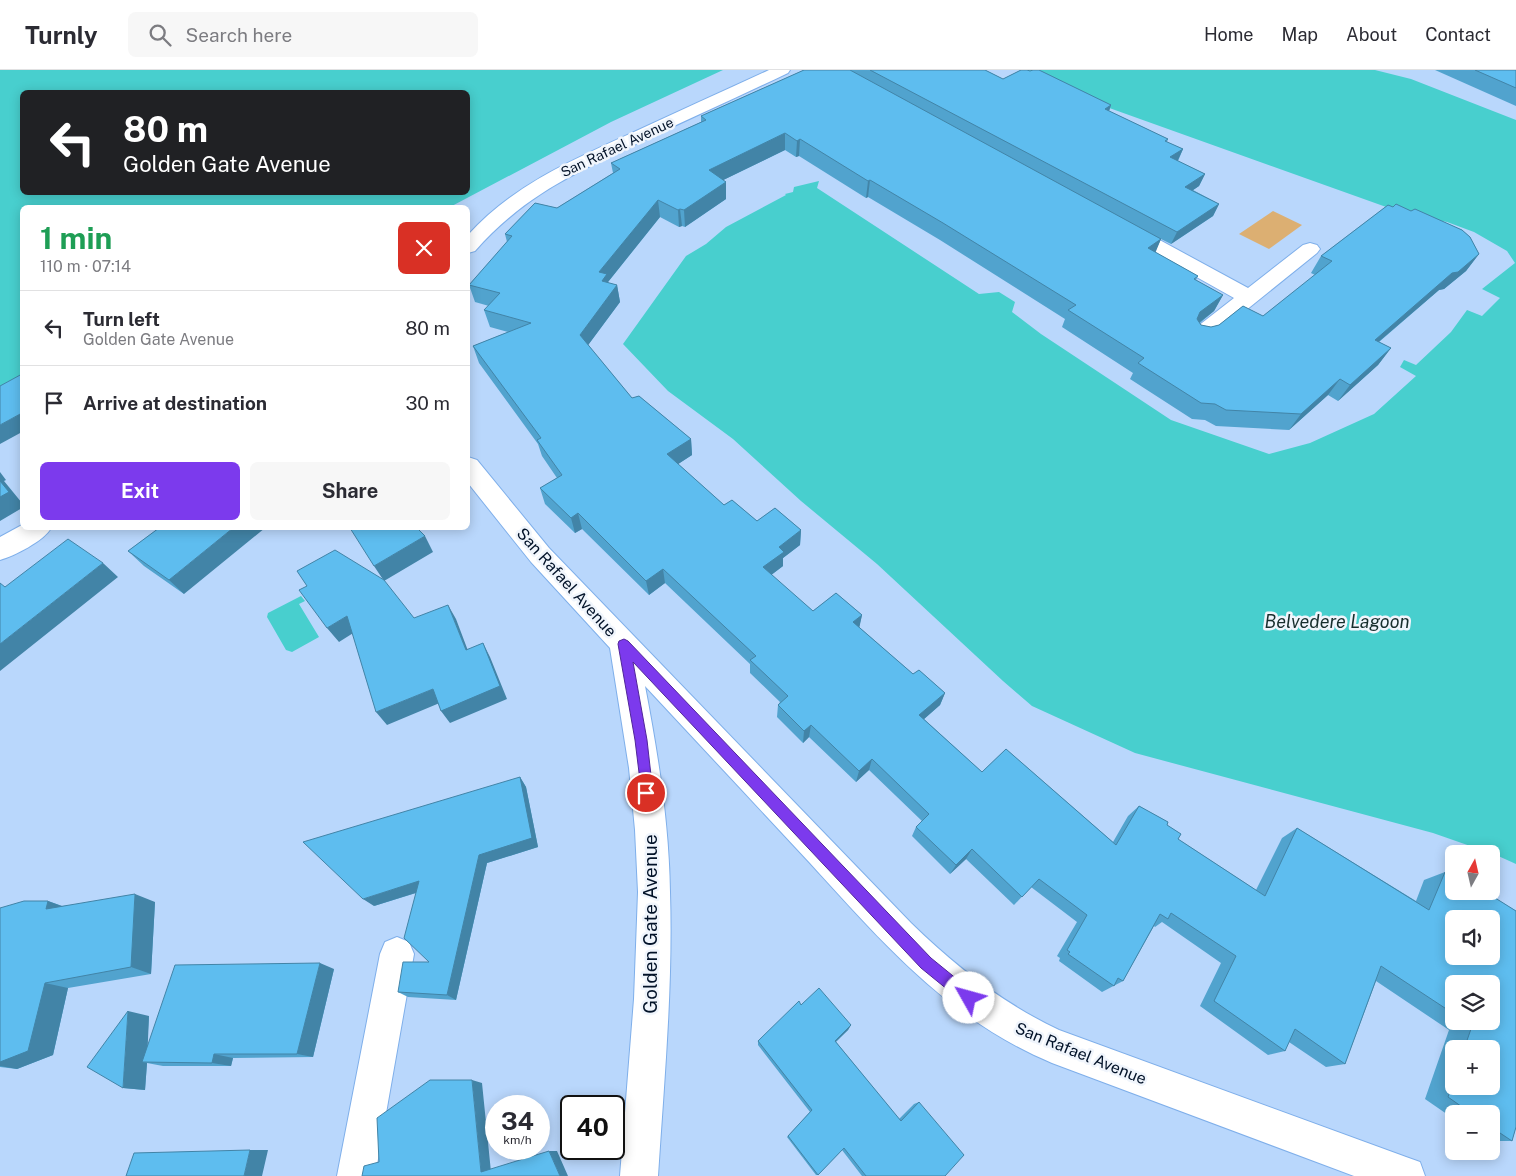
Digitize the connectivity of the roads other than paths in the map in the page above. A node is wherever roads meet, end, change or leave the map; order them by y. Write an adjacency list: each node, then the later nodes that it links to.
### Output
1 (782, 70): 3 (street, San Rafael Avenue)
2 (1111, 221): 5 (street)
3 (470, 245)
4 (1310, 249): 5 (street)
5 (1249, 297): 6 (street)
6 (1201, 335)
7 (470, 468): 10 (street, San Rafael Avenue)
8 (35, 530): 9 (street)
9 (0, 550)
10 (624, 644): 13 (street, Golden Gate Avenue); 14 (street, San Rafael Avenue)
11 (397, 954): 12 (street)
12 (356, 1176)
13 (639, 1176)
14 (1406, 1176)

